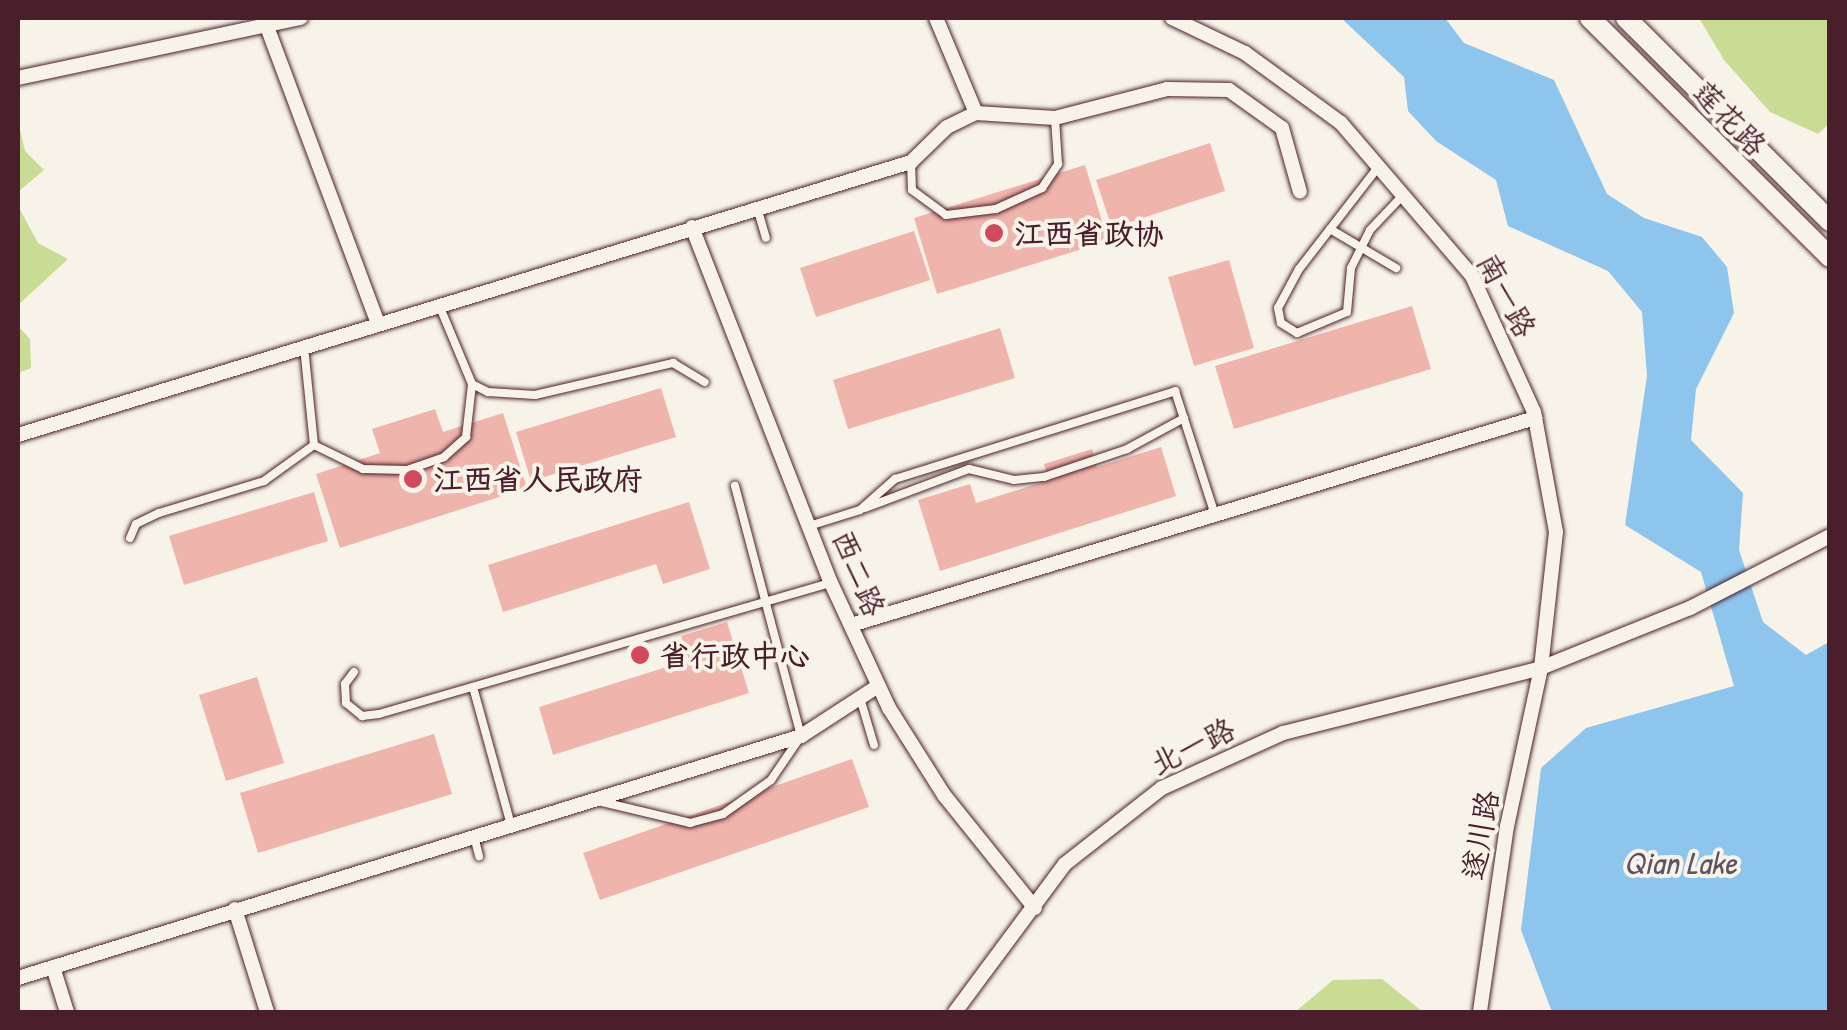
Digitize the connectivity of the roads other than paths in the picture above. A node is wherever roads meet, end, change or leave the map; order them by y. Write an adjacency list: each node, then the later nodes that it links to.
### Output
1 (301, 18): 6 (street)
2 (936, 18): 8 (street)
3 (1172, 18): 11 (street, 南一路)
4 (1590, 18): 20 (main road, 莲花路)
5 (1626, 18): 15 (main road, 莲花路)
6 (266, 24): 7 (street); 23 (street)
7 (18, 78)
8 (976, 113): 9 (street); 10 (street)
9 (1054, 118): 10 (lane); 12 (street)
10 (911, 162): 14 (street)
11 (1378, 166): 13 (street, 南一路); 17 (lane)
12 (1300, 192)
13 (1404, 194): 19 (lane); 28 (street, 南一路)
14 (756, 208): 16 (street); 18 (lane)
15 (1830, 221)
16 (692, 227): 22 (street); 34 (street, 西二路)
17 (1330, 229): 19 (lane); 19 (lane)
18 (766, 238)
19 (1361, 248): 21 (lane)
20 (1830, 257)
21 (1396, 268)
22 (438, 305): 23 (street); 26 (lane)
23 (378, 324): 24 (street)
24 (304, 346): 29 (street); 30 (lane)
25 (705, 382): 26 (lane)
26 (472, 384): 30 (lane)
27 (1184, 418): 32 (lane); 32 (lane); 33 (lane)
28 (1535, 418): 33 (street); 40 (street, 南一路)
29 (18, 434)
30 (314, 446): 36 (lane)
31 (735, 486): 38 (lane)
32 (860, 510): 34 (lane)
33 (1215, 515): 39 (street)
34 (810, 526): 37 (street, 西二路)
35 (1830, 536): 40 (street, 北一路)
36 (130, 538)
37 (831, 582): 38 (lane); 39 (street, 西二路)
38 (766, 602): 43 (lane); 45 (lane)
39 (850, 625): 42 (street, 西二路)
40 (1541, 668): 51 (street, 北一路); 58 (street, 遂川路)
41 (354, 672): 43 (lane)
42 (878, 686): 44 (street); 51 (street, 西二路)
43 (473, 687): 48 (lane)
44 (860, 698): 45 (street); 46 (lane)
45 (801, 736): 47 (street); 47 (lane)
46 (874, 745)
47 (594, 800): 48 (street)
48 (511, 825): 49 (street)
49 (474, 836): 50 (lane); 52 (street)
50 (478, 856)
51 (1035, 908): 57 (street, 北一路)
52 (235, 909): 53 (street); 56 (street)
53 (53, 967): 54 (street); 55 (street)
54 (18, 978)
55 (67, 1012)
56 (266, 1012)
57 (955, 1012)
58 (1480, 1012)

